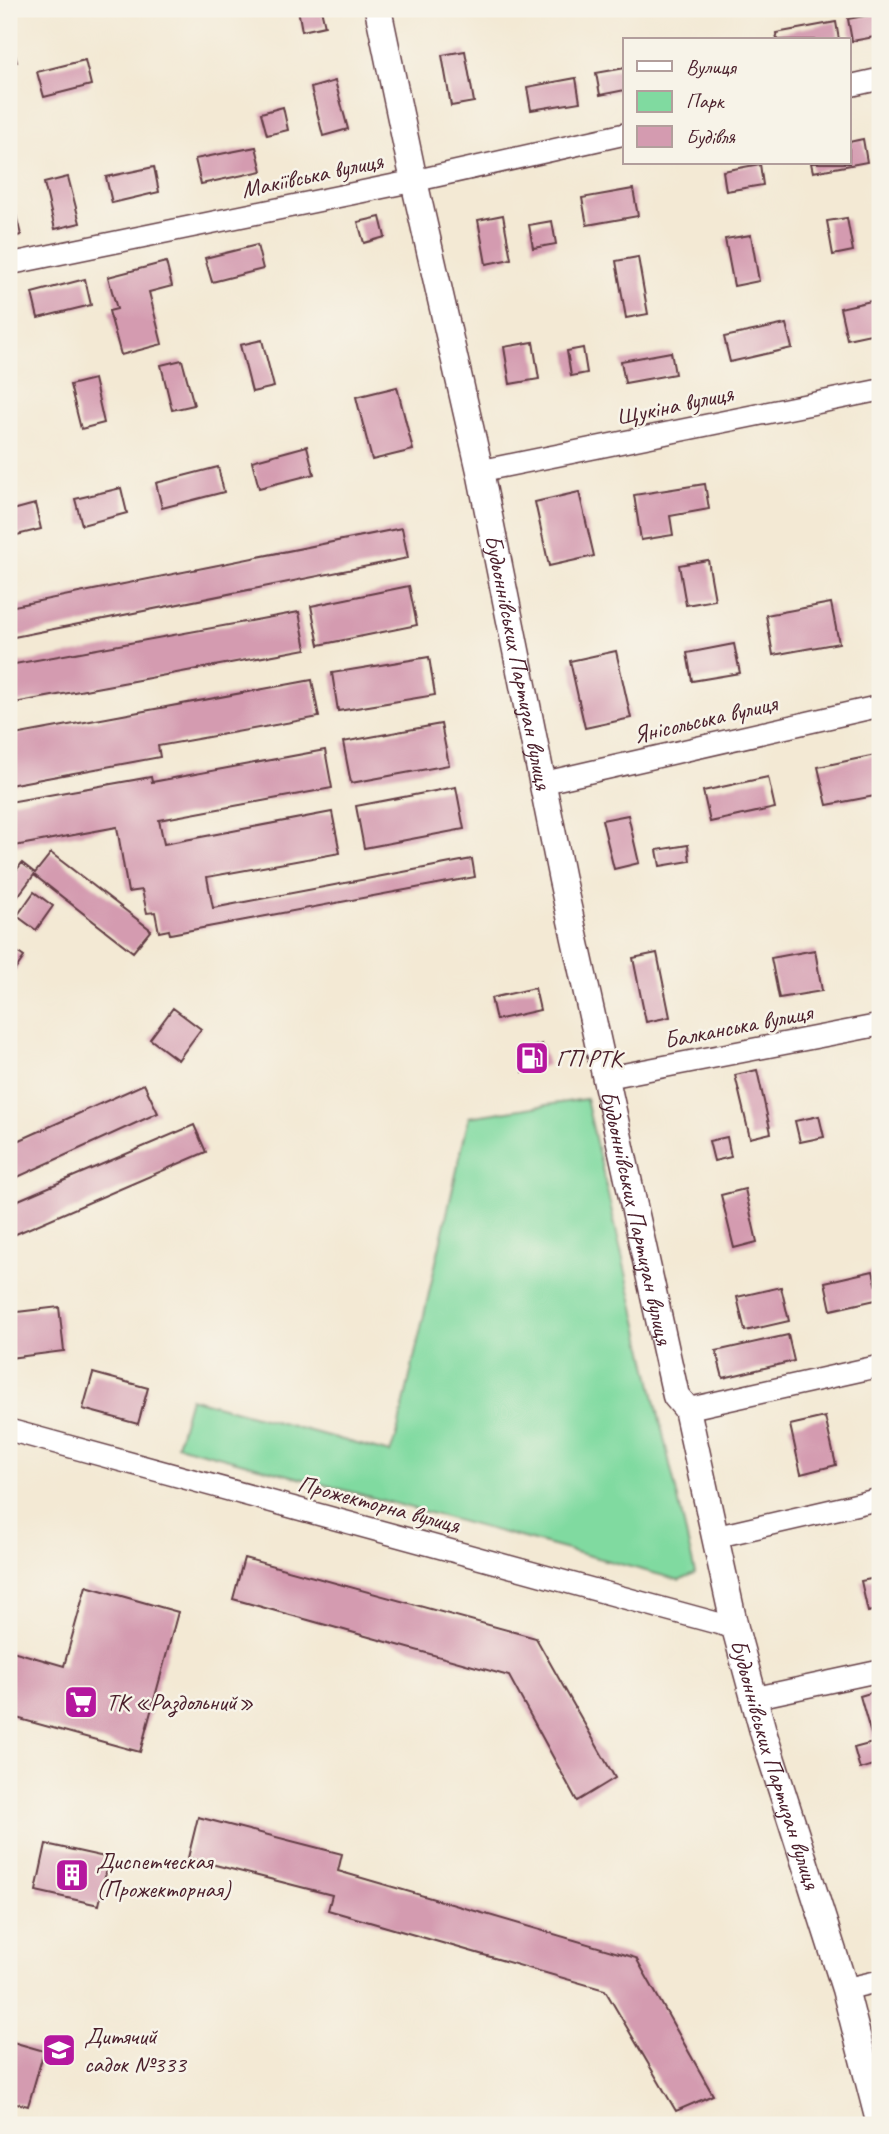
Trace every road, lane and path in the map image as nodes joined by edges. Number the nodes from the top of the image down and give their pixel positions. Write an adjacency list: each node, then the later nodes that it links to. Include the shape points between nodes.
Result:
1 (378, 9): 5 (main road, Будьоннівських Партизан вулиця)
2 (880, 79): 3 (street)
3 (850, 86)
4 (623, 134): 5 (street, Макіївська вулиця)
5 (414, 181): 6 (street, Макіївська вулиця); 8 (main road, Будьоннівських Партизан вулиця)
6 (9, 264)
7 (880, 390): 8 (street, Щукіна вулиця)
8 (480, 471): 10 (main road, Будьоннівських Партизан вулиця)
9 (880, 705): 10 (street, Янісольська вулиця)
10 (542, 783): 12 (main road, Будьоннівських Партизан вулиця)
11 (880, 1025): 12 (street, Балканська вулиця)
12 (605, 1078): 14 (main road, Будьоннівських Партизан вулиця, via 676,1396)
13 (880, 1366): 14 (street)
14 (687, 1409): 17 (main road, Будьоннівських Партизан вулиця)
15 (9, 1430): 18 (street, Прожекторна вулиця)
16 (880, 1499): 17 (street)
17 (715, 1537): 18 (main road, Будьоннівських Партизан вулиця)
18 (735, 1628): 20 (main road, Будьоннівських Партизан вулиця)
19 (880, 1671): 20 (street)
20 (754, 1698): 22 (main road, Будьоннівських Партизан вулиця)
21 (880, 1981): 22 (street)
22 (845, 1989): 23 (main road, Будьоннівських Партизан вулиця)
23 (880, 2125)

